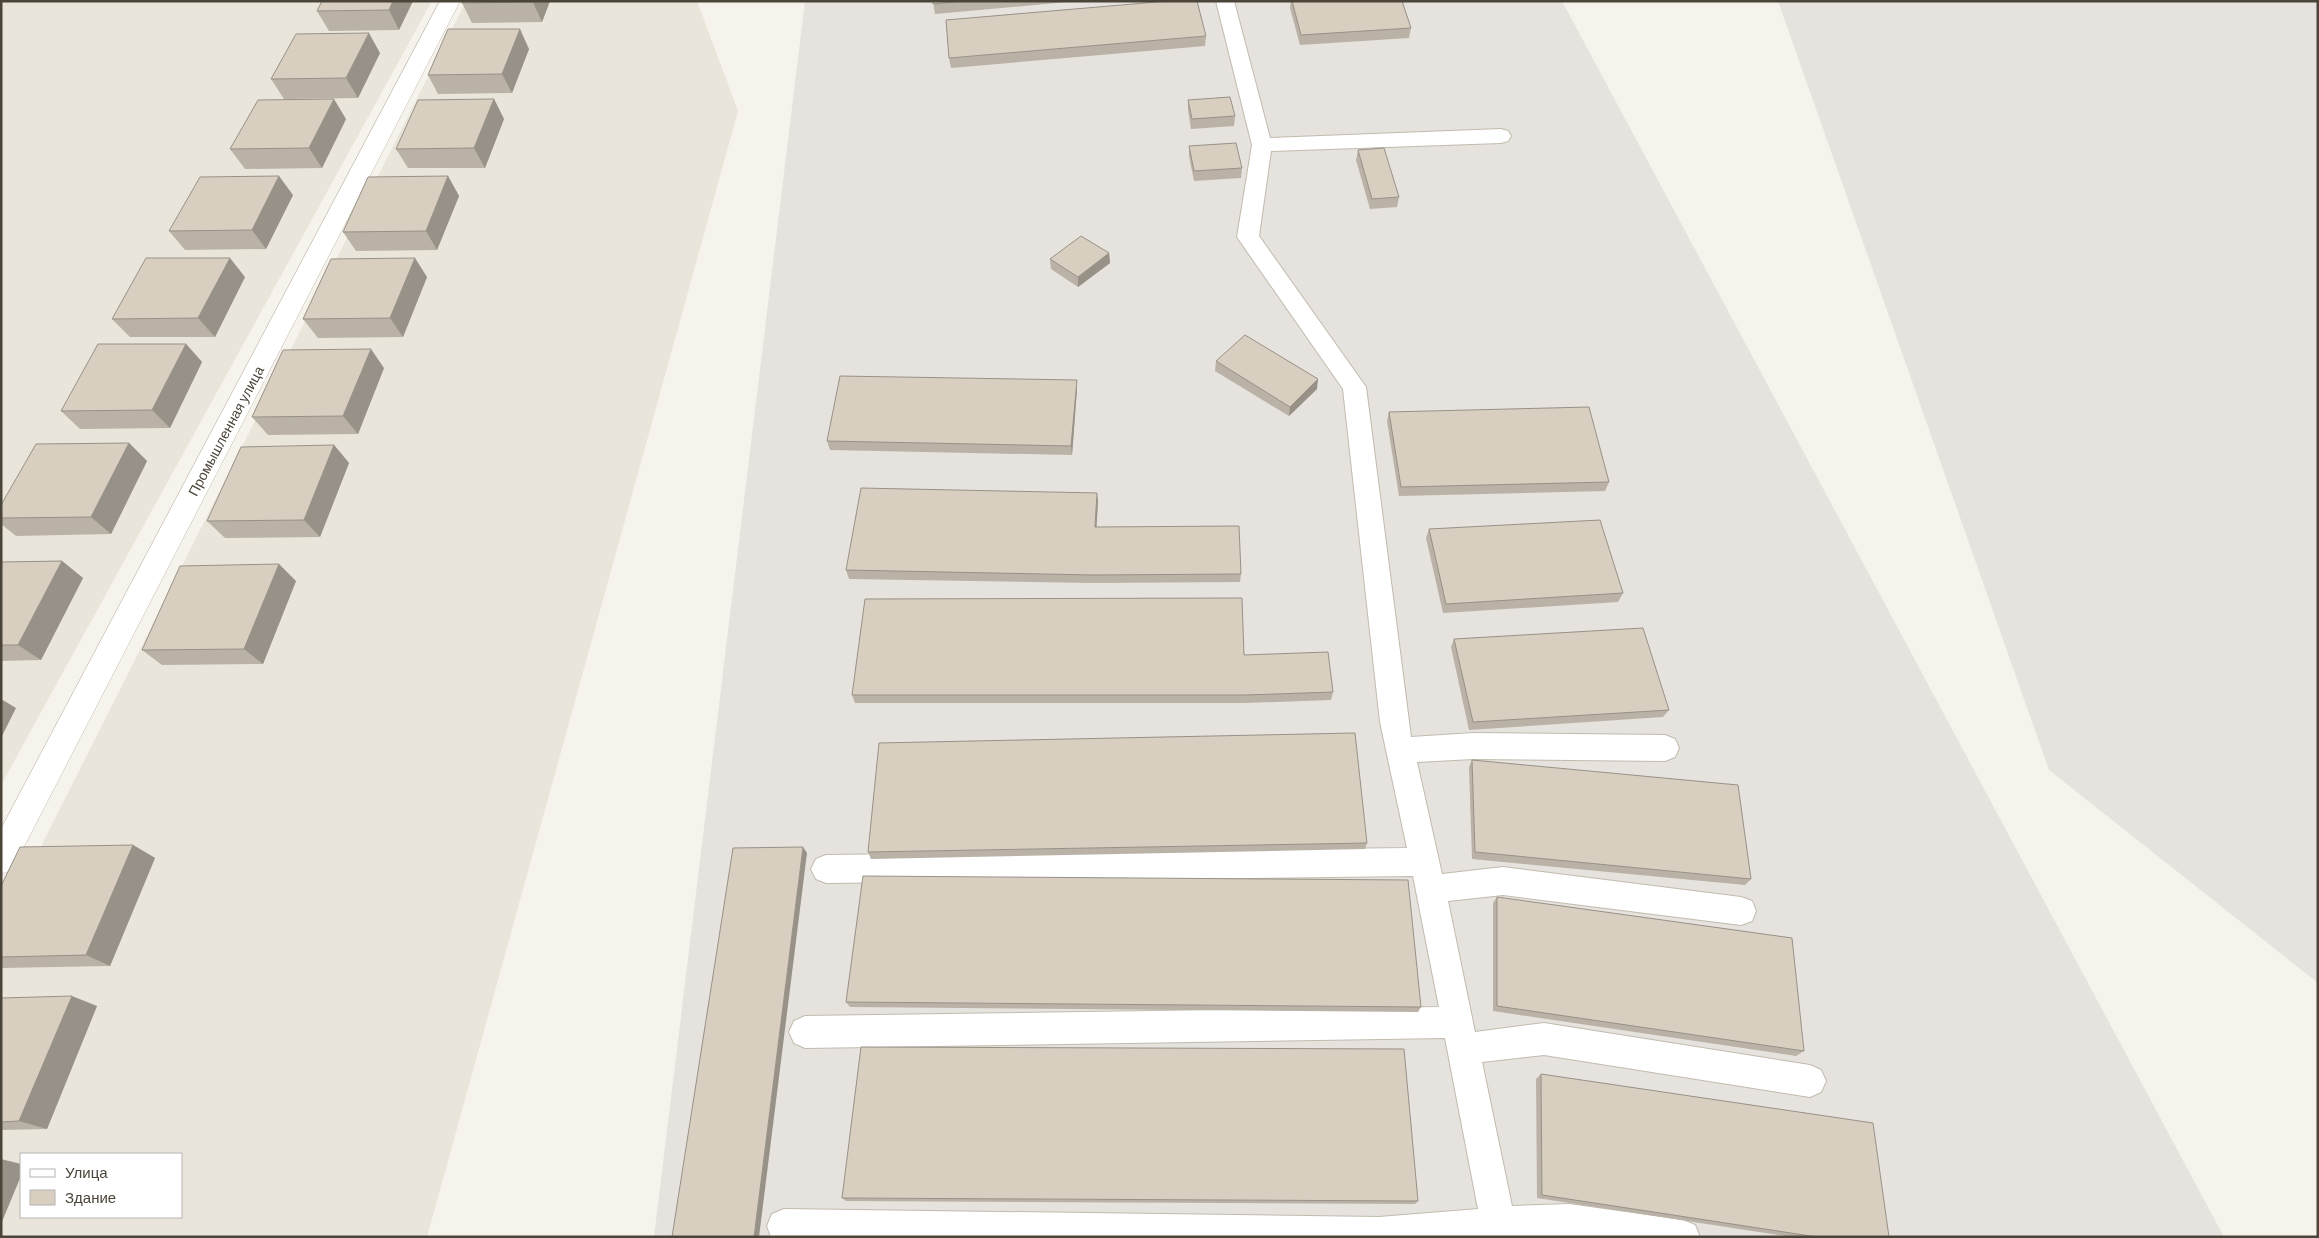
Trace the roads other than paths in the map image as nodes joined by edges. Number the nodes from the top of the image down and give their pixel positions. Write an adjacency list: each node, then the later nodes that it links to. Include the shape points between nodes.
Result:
1 (450, 1): 7 (street, Промышленная улица)
2 (1225, 1): 4 (lane)
3 (1501, 136): 4 (lane)
4 (1262, 145): 6 (lane, via 1248,237 1354,387)
5 (1665, 748): 6 (lane, via 1473,746)
6 (1400, 750): 9 (lane)
7 (1, 860)
8 (826, 869): 9 (lane)
9 (1427, 875): 10 (lane, via 1503,880); 12 (lane)
10 (1741, 911)
11 (805, 1032): 12 (lane)
12 (1459, 1036): 13 (lane, via 1544,1039); 15 (lane)
13 (1810, 1081)
14 (784, 1226): 16 (lane)
15 (1500, 1230): 16 (lane); 17 (lane, via 1569,1221)
16 (1379, 1236)
17 (1683, 1237)

